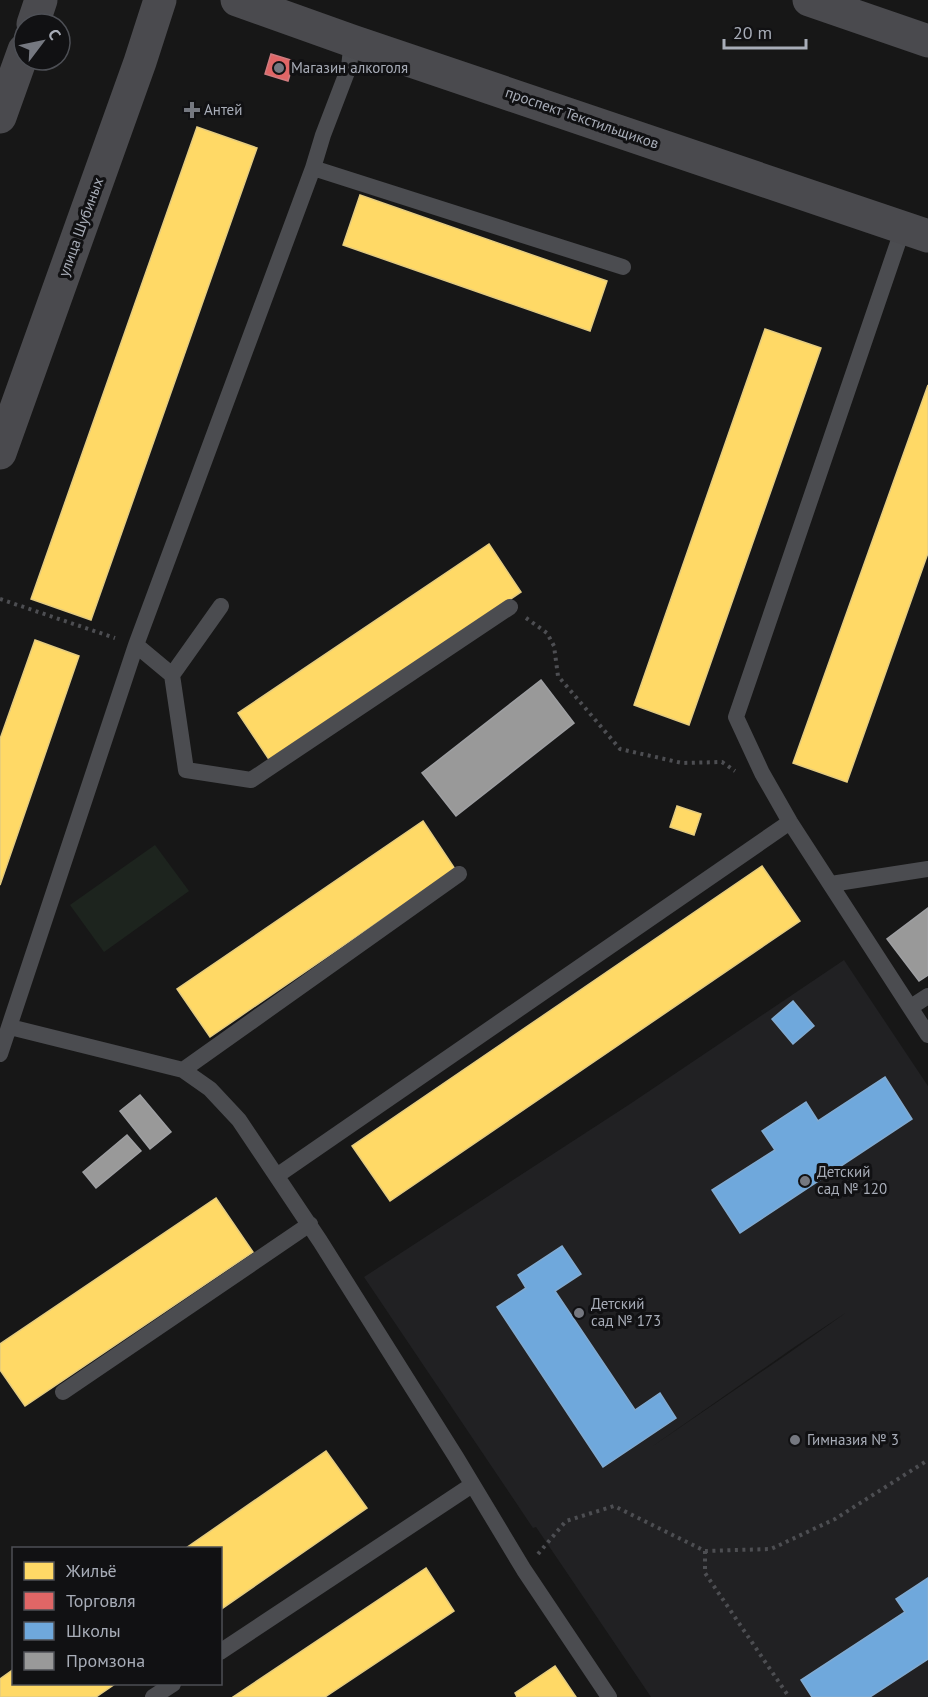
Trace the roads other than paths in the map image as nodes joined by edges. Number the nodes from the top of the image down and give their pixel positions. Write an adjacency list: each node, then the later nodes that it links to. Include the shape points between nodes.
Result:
1 (160, 0): 11 (main road, улица Шубиных)
2 (237, 0): 4 (main road, проспект Текстильщиков)
3 (809, 0): 5 (main road)
4 (352, 41): 8 (lane, via 349,68); 9 (main road, проспект Текстильщиков)
5 (928, 41)
6 (16, 72): 7 (main road)
7 (0, 117)
8 (313, 168): 10 (lane); 14 (lane)
9 (916, 232): 16 (lane, via 736,717)
10 (623, 267)
11 (0, 453)
12 (221, 606): 15 (lane)
13 (510, 608): 15 (lane, via 250,780 186,770)
14 (136, 645): 15 (lane); 22 (lane)
15 (172, 675)
16 (790, 822): 19 (lane); 26 (lane)
17 (928, 869): 19 (lane)
18 (459, 874): 25 (lane)
19 (831, 884): 21 (lane)
20 (928, 996): 21 (lane)
21 (911, 1007): 23 (lane)
22 (10, 1027): 24 (lane); 25 (lane)
23 (928, 1035)
24 (0, 1054)
25 (183, 1070): 26 (lane, via 210,1089 240,1120)
26 (278, 1175): 27 (lane)
27 (310, 1224): 28 (lane); 29 (lane)
28 (63, 1392)
29 (472, 1485): 30 (lane); 33 (lane)
30 (222, 1651)
31 (170, 1685): 32 (lane)
32 (153, 1697)
33 (609, 1697)

